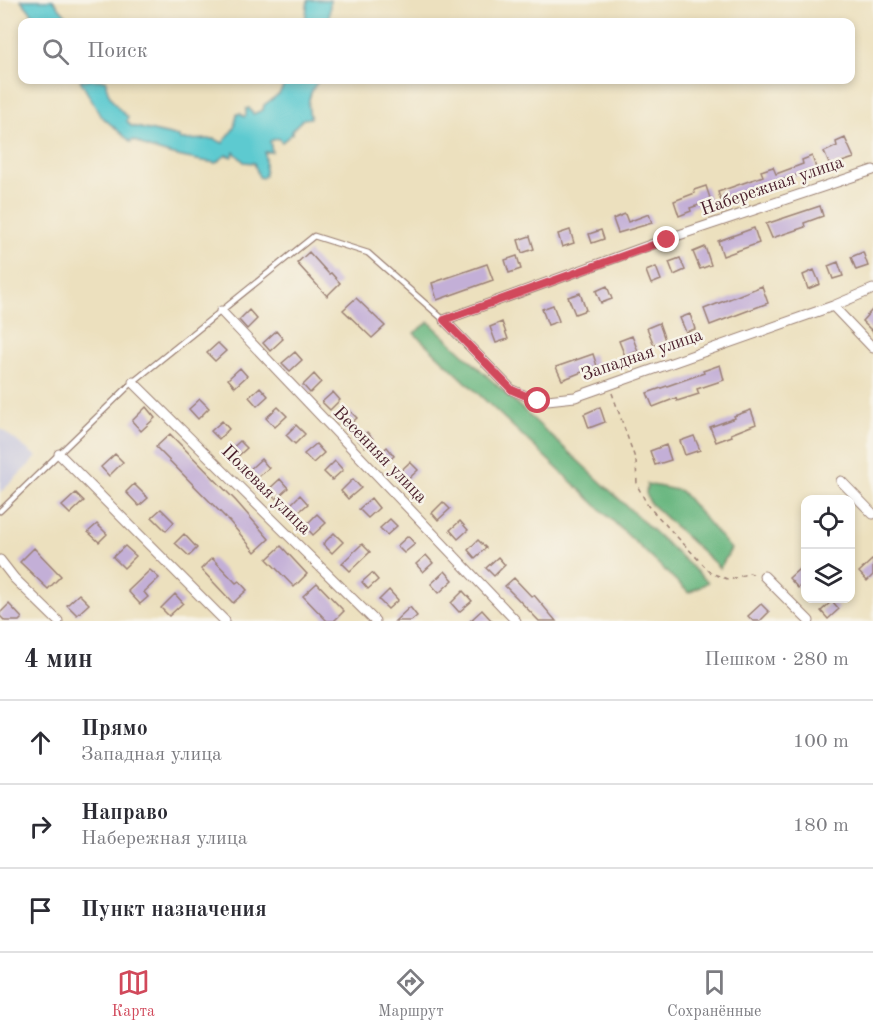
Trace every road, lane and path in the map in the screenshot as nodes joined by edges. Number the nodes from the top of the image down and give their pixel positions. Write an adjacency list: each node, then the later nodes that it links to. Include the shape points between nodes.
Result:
1 (873, 170): 5 (street, Набережная улица)
2 (873, 289): 3 (street, Западная улица)
3 (833, 306): 6 (street); 8 (street, Западная улица)
4 (221, 311): 5 (lane, via 314,236 368,253); 7 (lane); 18 (street, Весенняя улица)
5 (444, 320): 8 (street, Западная улица, via 512,390 538,401 575,397)
6 (873, 348)
7 (134, 382): 9 (lane); 17 (street, Полевая улица)
8 (609, 384): 14 (path, via 636,460 637,485 648,506 711,573 730,580 749,573)
9 (59, 454): 11 (lane); 16 (street)
10 (841, 482): 12 (street)
11 (0, 511)
12 (873, 514)
13 (0, 560): 15 (street)
14 (764, 576): 19 (street)
15 (58, 621)
16 (225, 621)
17 (375, 621)
18 (516, 621)
19 (809, 621)

